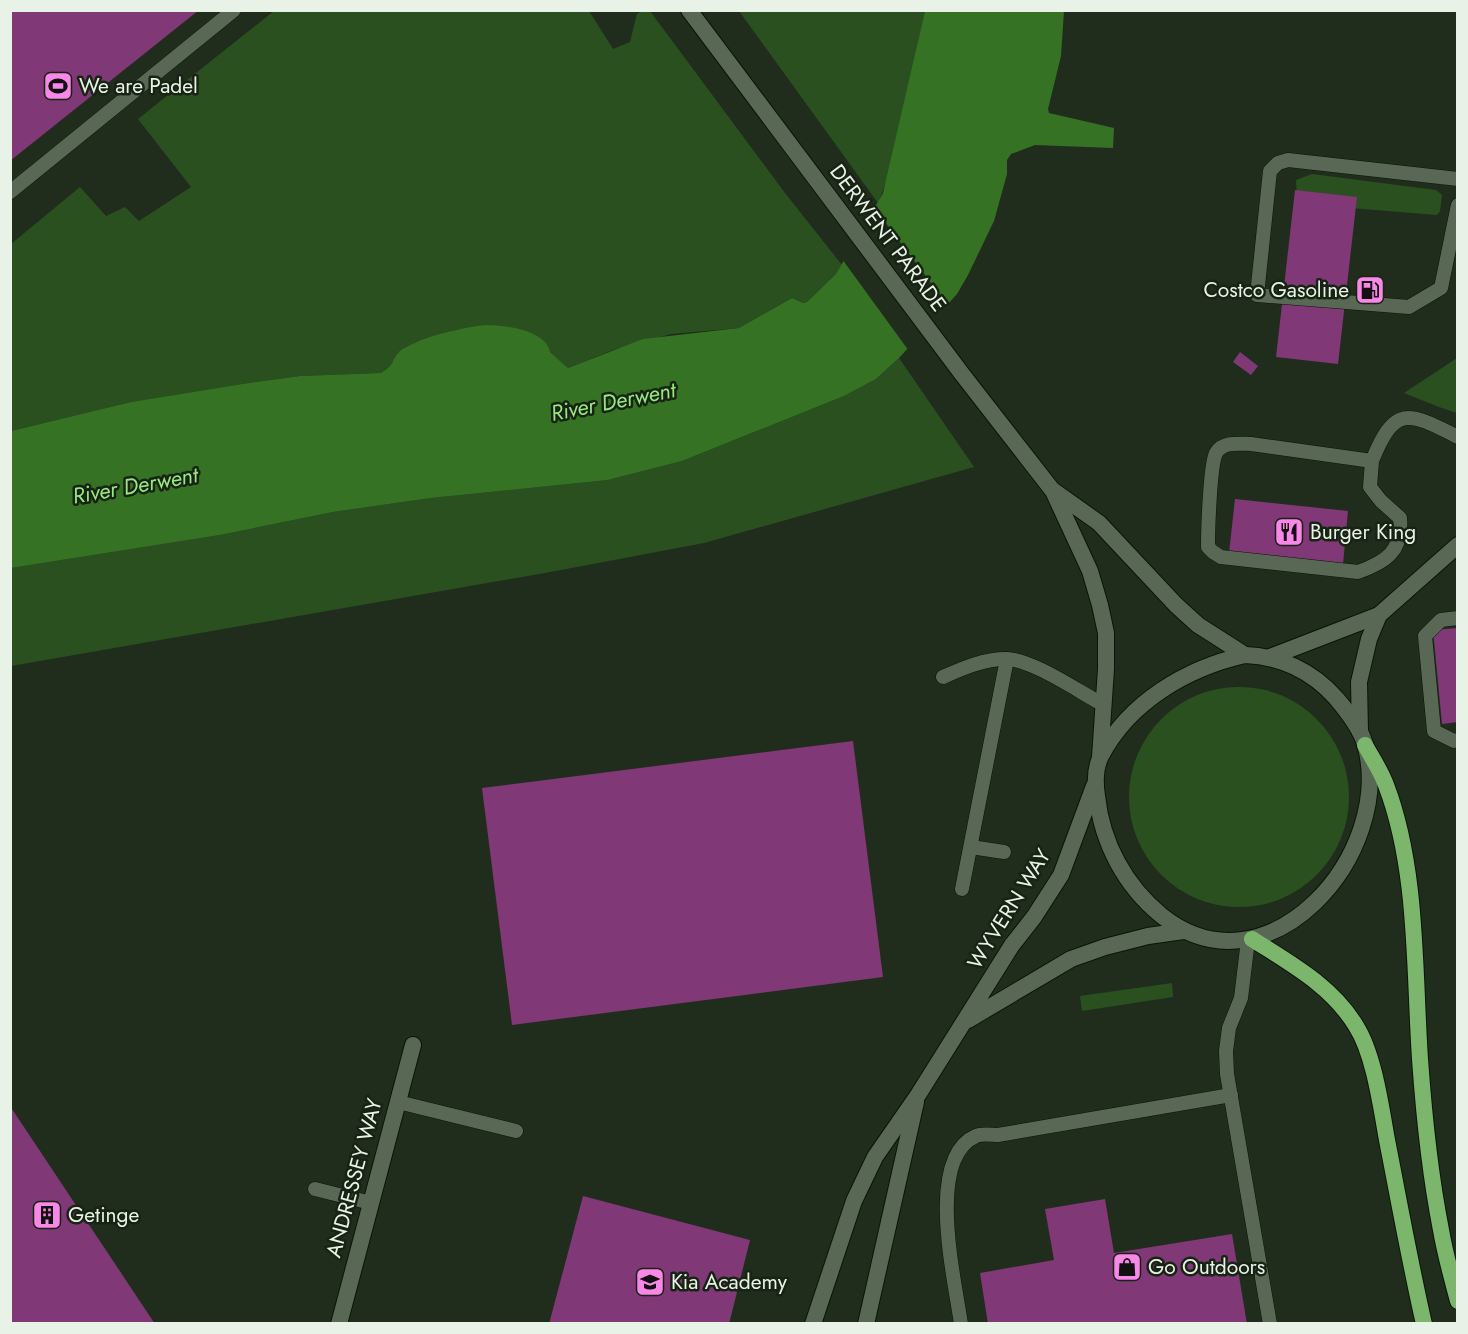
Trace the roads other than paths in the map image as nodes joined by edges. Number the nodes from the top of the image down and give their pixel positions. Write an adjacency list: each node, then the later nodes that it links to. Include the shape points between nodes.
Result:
1 (234, 10): 4 (lane)
2 (689, 10): 8 (street, DERWENT PARADE)
3 (1458, 179): 5 (lane, via 1288,160 1278,163 1270,171 1257,295 1409,307 1441,288)
4 (10, 192)
5 (1458, 205)
6 (1458, 437): 7 (lane, via 1416,418 1400,419 1388,428)
7 (1372, 461): 7 (lane, via 1370,487 1400,518 1401,533 1393,553 1370,567 1358,572 1221,556 1208,547 1213,470 1217,452 1230,444)
8 (1053, 491): 12 (street, DERWENT PARADE, via 1099,523 1198,625); 16 (street, DERWENT PARADE, via 1090,571 1100,605 1106,633)
9 (1458, 545): 10 (street)
10 (1379, 615): 13 (street); 17 (street, via 1359,682)
11 (1458, 618): 18 (lane, via 1441,620 1425,636 1434,731)
12 (1245, 655): 13 (street); 19 (street, via 1211,664 1164,688 1119,729)
13 (1270, 657): 17 (street, via 1306,673 1329,691 1347,711)
14 (1007, 659): 15 (lane, via 975,663); 16 (lane, via 1025,662); 21 (lane)
15 (943, 677)
16 (1104, 705): 19 (street, DERWENT PARADE)
17 (1362, 738): 25 (street, via 1370,785 1365,822 1345,866 1316,902 1273,931); 34 (highway, via 1386,783 1406,867 1427,1137 1441,1232)
18 (1458, 740)
19 (1100, 757): 20 (street, DERWENT PARADE)
20 (1095, 782): 24 (street, via 1100,820 1117,861 1150,906); 26 (street, WYVERN WAY, via 1061,875)
21 (971, 847): 22 (lane); 23 (lane)
22 (1004, 852)
23 (963, 889)
24 (1183, 931): 25 (street, via 1212,938); 26 (street, WYVERN WAY, via 1148,936 1071,959)
25 (1250, 940): 29 (lane, via 1241,998 1229,1028 1226,1052); 40 (highway, via 1324,987 1357,1027 1367,1049)
26 (964, 1022): 28 (street, WYVERN WAY)
27 (413, 1045): 30 (street, ANDRESSEY WAY)
28 (918, 1095): 36 (street, WYVERN WAY, via 875,1157 854,1201); 37 (street, WYVERN WAY)
29 (1231, 1095): 38 (lane, via 998,1135 977,1135 965,1143 957,1152 949,1175 946,1211); 39 (lane)
30 (398, 1102): 31 (lane); 33 (street, ANDRESSEY WAY)
31 (516, 1131)
32 (315, 1189): 33 (lane)
33 (371, 1203): 35 (street, ANDRESSEY WAY)
34 (1458, 1301)
35 (339, 1323)
36 (813, 1323)
37 (866, 1323)
38 (961, 1323)
39 (1270, 1323)
40 (1424, 1323)

